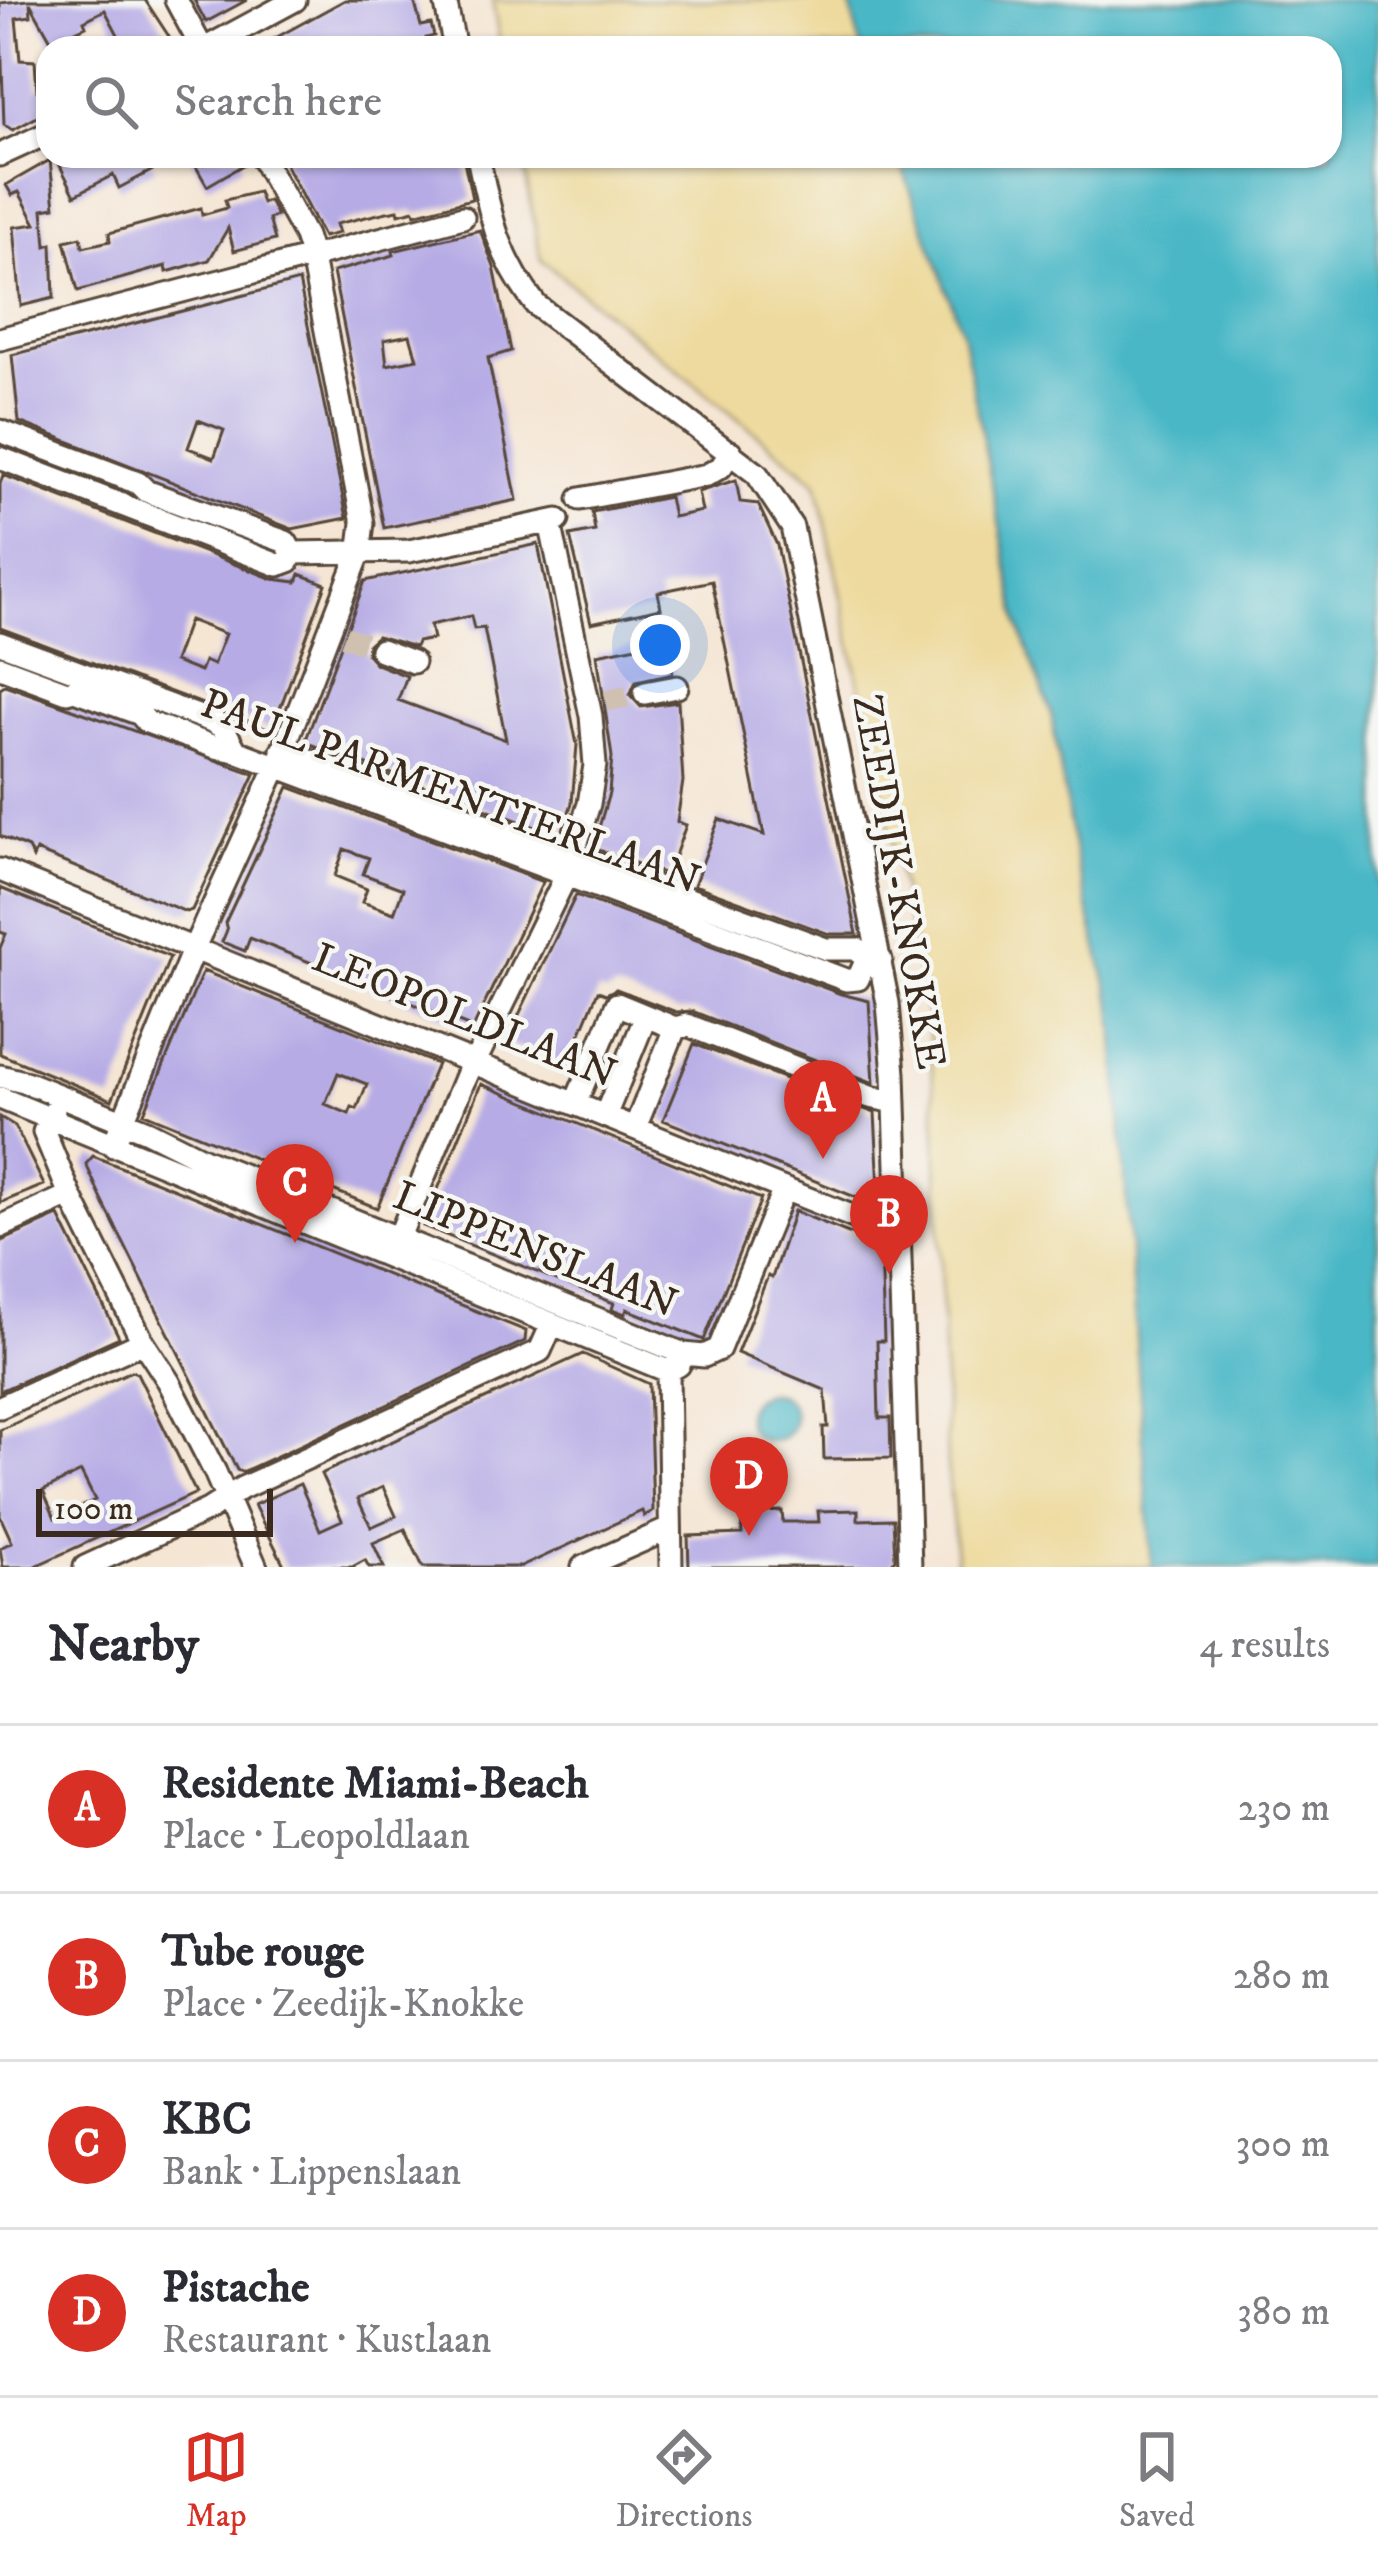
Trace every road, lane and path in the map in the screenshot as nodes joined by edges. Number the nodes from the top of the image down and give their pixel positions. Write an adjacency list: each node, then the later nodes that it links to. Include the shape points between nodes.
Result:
1 (176, 0): 4 (street)
2 (295, 0): 5 (street)
3 (445, 0): 6 (street)
4 (197, 36)
5 (227, 36)
6 (452, 36)
7 (36, 138): 8 (street)
8 (0, 155)
9 (270, 168): 12 (street)
10 (481, 168): 15 (street, ZEEDIJK-KNOKKE, via 497,243 536,305)
11 (463, 217): 12 (street)
12 (309, 247): 13 (street); 19 (street, via 363,523)
13 (0, 338)
14 (0, 431): 18 (street, via 286,542)
15 (731, 452): 17 (street, via 707,475); 31 (street, ZEEDIJK-KNOKKE, via 757,474 792,526)
16 (0, 458): 18 (street, via 278,565)
17 (580, 499)
18 (292, 553): 19 (street)
19 (358, 554): 27 (street, via 336,633); 28 (street, via 554,521 597,702 589,804)
20 (0, 643): 26 (street, via 214,722)
21 (381, 650): 22 (street)
22 (413, 662)
23 (0, 667): 26 (street, PAUL PARMENTIERLAAN)
24 (677, 687): 25 (street)
25 (646, 693)
26 (236, 751): 27 (street, PAUL PARMENTIERLAAN)
27 (279, 758): 28 (street, PAUL PARMENTIERLAAN); 30 (street)
28 (570, 865): 31 (street, PAUL PARMENTIERLAAN, via 846,980 858,980); 34 (street)
29 (0, 870): 30 (street, LEOPOLDLAAN)
30 (193, 950): 34 (street, LEOPOLDLAAN); 43 (street)
31 (873, 960): 38 (street, ZEEDIJK-KNOKKE, via 888,1003)
32 (646, 1016): 33 (street); 39 (street, via 617,1004); 41 (street)
33 (675, 1028): 38 (street, via 687,1025); 44 (street)
34 (473, 1062): 39 (street, LEOPOLDLAAN); 52 (street)
35 (0, 1076): 37 (street, LIPPENSLAAN)
36 (0, 1098): 42 (street, LIPPENSLAAN)
37 (63, 1098): 40 (street, LIPPENSLAAN); 42 (street)
38 (895, 1102): 51 (street, ZEEDIJK-KNOKKE)
39 (575, 1104): 41 (street, LEOPOLDLAAN)
40 (86, 1107): 43 (street, LIPPENSLAAN); 45 (street)
41 (605, 1116): 44 (street, LEOPOLDLAAN)
42 (48, 1119): 45 (street, LIPPENSLAAN); 47 (street, via 44,1132)
43 (124, 1121): 46 (street); 52 (street, LIPPENSLAAN)
44 (634, 1128): 48 (street, LEOPOLDLAAN)
45 (81, 1133): 46 (street, LIPPENSLAAN); 47 (street)
46 (113, 1146): 52 (street, LIPPENSLAAN)
47 (62, 1173): 49 (street)
48 (784, 1189): 51 (street, LEOPOLDLAAN); 55 (street, via 718,1349)
49 (70, 1195): 50 (street); 54 (street)
50 (0, 1227)
51 (900, 1230): 63 (street, ZEEDIJK-KNOKKE)
52 (394, 1247): 53 (street, LIPPENSLAAN); 55 (street, LIPPENSLAAN)
53 (552, 1324): 55 (street, LIPPENSLAAN); 57 (street, via 539,1351)
54 (143, 1342): 56 (street); 57 (street)
55 (676, 1362): 58 (street)
56 (0, 1407)
57 (226, 1500): 59 (street); 60 (street)
58 (669, 1529): 61 (street); 62 (street)
59 (85, 1567)
60 (256, 1567)
61 (584, 1567)
62 (671, 1567)
63 (910, 1567)

